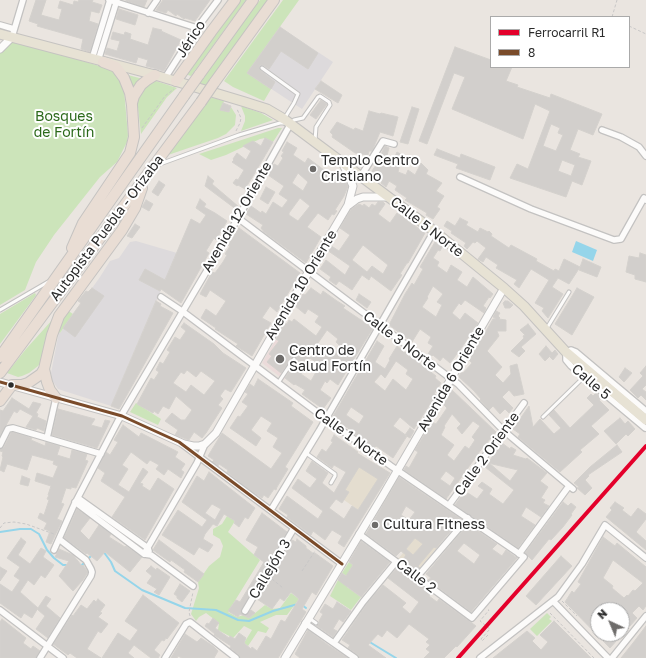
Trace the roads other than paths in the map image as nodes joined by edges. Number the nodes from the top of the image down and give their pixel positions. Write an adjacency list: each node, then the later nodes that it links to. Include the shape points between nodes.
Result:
1 (23, 0): 12 (street)
2 (110, 0): 8 (street); 15 (street)
3 (156, 0): 9 (street)
4 (218, 0): 11 (street, Jérico)
5 (235, 0): 18 (highway, via 211,32)
6 (253, 0): 35 (highway, Autopista Puebla - Orizaba, bridge)
7 (274, 0): 26 (highway, Autopista Puebla - Orizaba, bridge)
8 (116, 1): 9 (street); 15 (street)
9 (148, 13): 11 (street)
10 (0, 25): 12 (street)
11 (197, 28): 17 (street, Jérico)
12 (13, 33): 13 (main road, Calle 5 Norte); 14 (street); 15 (main road, Calle 5 Norte)
13 (0, 34)
14 (0, 49)
15 (98, 61): 17 (main road, Calle 5 Norte); 19 (highway, via 116,67 124,78)
16 (262, 68): 20 (lane, via 298,94)
17 (160, 77): 18 (main road, Calle 5 Norte); 19 (highway, via 146,80 134,96)
18 (180, 83): 20 (main road, Calle 5 Norte, via 256,105)
19 (132, 105): 35 (highway, via 135,131 130,153 83,223)
20 (288, 121): 22 (main road, Calle 5 Norte); 22 (lane, via 303,118 320,96 329,102 330,105 316,127); 26 (lane, via 228,139); 33 (street, Avenida 12 Oriente)
21 (602, 130): 24 (street, via 639,147)
22 (315, 141): 25 (main road, Calle 5 Norte)
23 (394, 144): 27 (street, via 383,141)
24 (646, 156)
25 (342, 162): 27 (main road, Calle 5 Norte); 32 (street, via 352,186)
26 (152, 167): 28 (highway, Autopista Puebla - Orizaba)
27 (361, 176): 30 (main road, Calle 5 Norte)
28 (145, 177): 49 (highway, via 134,208 122,230 60,316 52,335); 50 (highway, Autopista Puebla - Orizaba)
29 (460, 177): 31 (street, via 531,209 614,240 621,239)
30 (388, 197): 32 (street, via 357,198); 34 (main road, Calle 5 Norte)
31 (645, 199)
32 (348, 205): 36 (street, Avenida 10 Oriente)
33 (238, 218): 36 (street, Calle 3 Norte); 42 (street, Avenida 12 Oriente)
34 (434, 231): 38 (main road, Calle 5 Norte); 43 (street)
35 (67, 263): 37 (highway, Autopista Puebla - Orizaba)
36 (308, 271): 43 (street, Calle 3 Norte); 48 (street, Avenida 10 Oriente)
37 (55, 279): 41 (lane); 46 (highway, Autopista Puebla - Orizaba)
38 (504, 288): 44 (main road, Calle 5 Norte); 52 (street, Avenida 6 Oriente)
39 (569, 292): 44 (lane)
40 (161, 297): 42 (street, Calle 1 Norte)
41 (0, 310)
42 (182, 311): 48 (street, Calle 1 Norte); 60 (street, Avenida 12 Oriente)
43 (380, 326): 52 (street, Calle 3 Norte); 62 (street)
44 (546, 330): 45 (main road, Calle 5 Norte)
45 (566, 352): 51 (street, Calle 5, via 566,360); 59 (street, Calle 5, via 576,352); 63 (main road, Calle 5 Norte)
46 (0, 357)
47 (294, 359): 54 (lane)
48 (254, 365): 54 (street, Calle 1 Norte); 67 (street, Avenida 10 Oriente, via 216,432)
49 (44, 369): 55 (highway, via 28,382); 56 (highway, via 47,382)
50 (1, 371)
51 (584, 377): 61 (lane); 63 (street, Calle 5)
52 (451, 379): 64 (street, Calle 3 Norte); 72 (street, Avenida 6 Oriente)
53 (0, 382): 55 (street)
54 (278, 383): 62 (street, Calle 1 Norte)
55 (12, 385): 56 (street); 57 (highway)
56 (56, 398): 60 (street); 65 (street)
57 (0, 401)
58 (524, 403): 64 (street, Calle 2 Oriente)
59 (646, 411)
60 (122, 416): 66 (street); 70 (street, Avenida 12 Oriente)
61 (544, 417)
62 (326, 419): 69 (street); 72 (street, Calle 1 Norte)
63 (646, 424)
64 (504, 430): 75 (street, Calle 2 Oriente); 83 (street, Calle 3 Norte, via 571,487)
65 (47, 438): 68 (street, via 11,428); 70 (street)
66 (178, 442): 67 (street, via 193,446); 71 (street)
67 (205, 444): 71 (street)
68 (0, 445)
69 (306, 453): 73 (lane, via 335,474); 76 (street)
70 (100, 454): 74 (street, Avenida 12 Oriente)
71 (200, 458): 76 (street); 82 (street)
72 (398, 470): 75 (street, Calle 1 Norte); 79 (street, Avenida 6 Oriente)
73 (331, 483)
74 (76, 500): 80 (street, Avenida 12 Oriente); 82 (street)
75 (449, 505): 77 (street, Calle 1 Norte)
76 (271, 510): 78 (street)
77 (468, 518): 83 (street, Calle 1 Norte); 87 (street)
78 (294, 528): 86 (street); 91 (street, Callejón 3)
79 (359, 534): 85 (street, Calle 2); 86 (street, Avenida 6 Oriente)
80 (59, 538): 81 (street, Avenida 12 Oriente); 96 (street, via 86,560 91,569 91,576)
81 (54, 550)
82 (146, 551): 88 (street)
83 (522, 555): 87 (street, Calle 2, via 472,618)
84 (646, 558): 89 (street, via 605,525 582,564)
85 (396, 562): 87 (street, Calle 2); 95 (street)
86 (342, 564): 93 (street, Avenida 6 Oriente)
87 (417, 577)
88 (193, 587)
89 (553, 601): 103 (street); 104 (street)
90 (0, 610): 96 (street)
91 (245, 611)
92 (646, 616): 105 (street)
93 (307, 621): 94 (lane); 95 (street); 101 (street, Avenida 6 Oriente)
94 (316, 623)
95 (334, 643): 102 (street)
96 (47, 646): 97 (street); 98 (street)
97 (40, 658)
98 (63, 658)
99 (165, 658): 100 (street, via 186,624 190,622)
100 (236, 658)
101 (285, 658)
102 (354, 658)
103 (480, 658)
104 (608, 658)
105 (612, 658)

